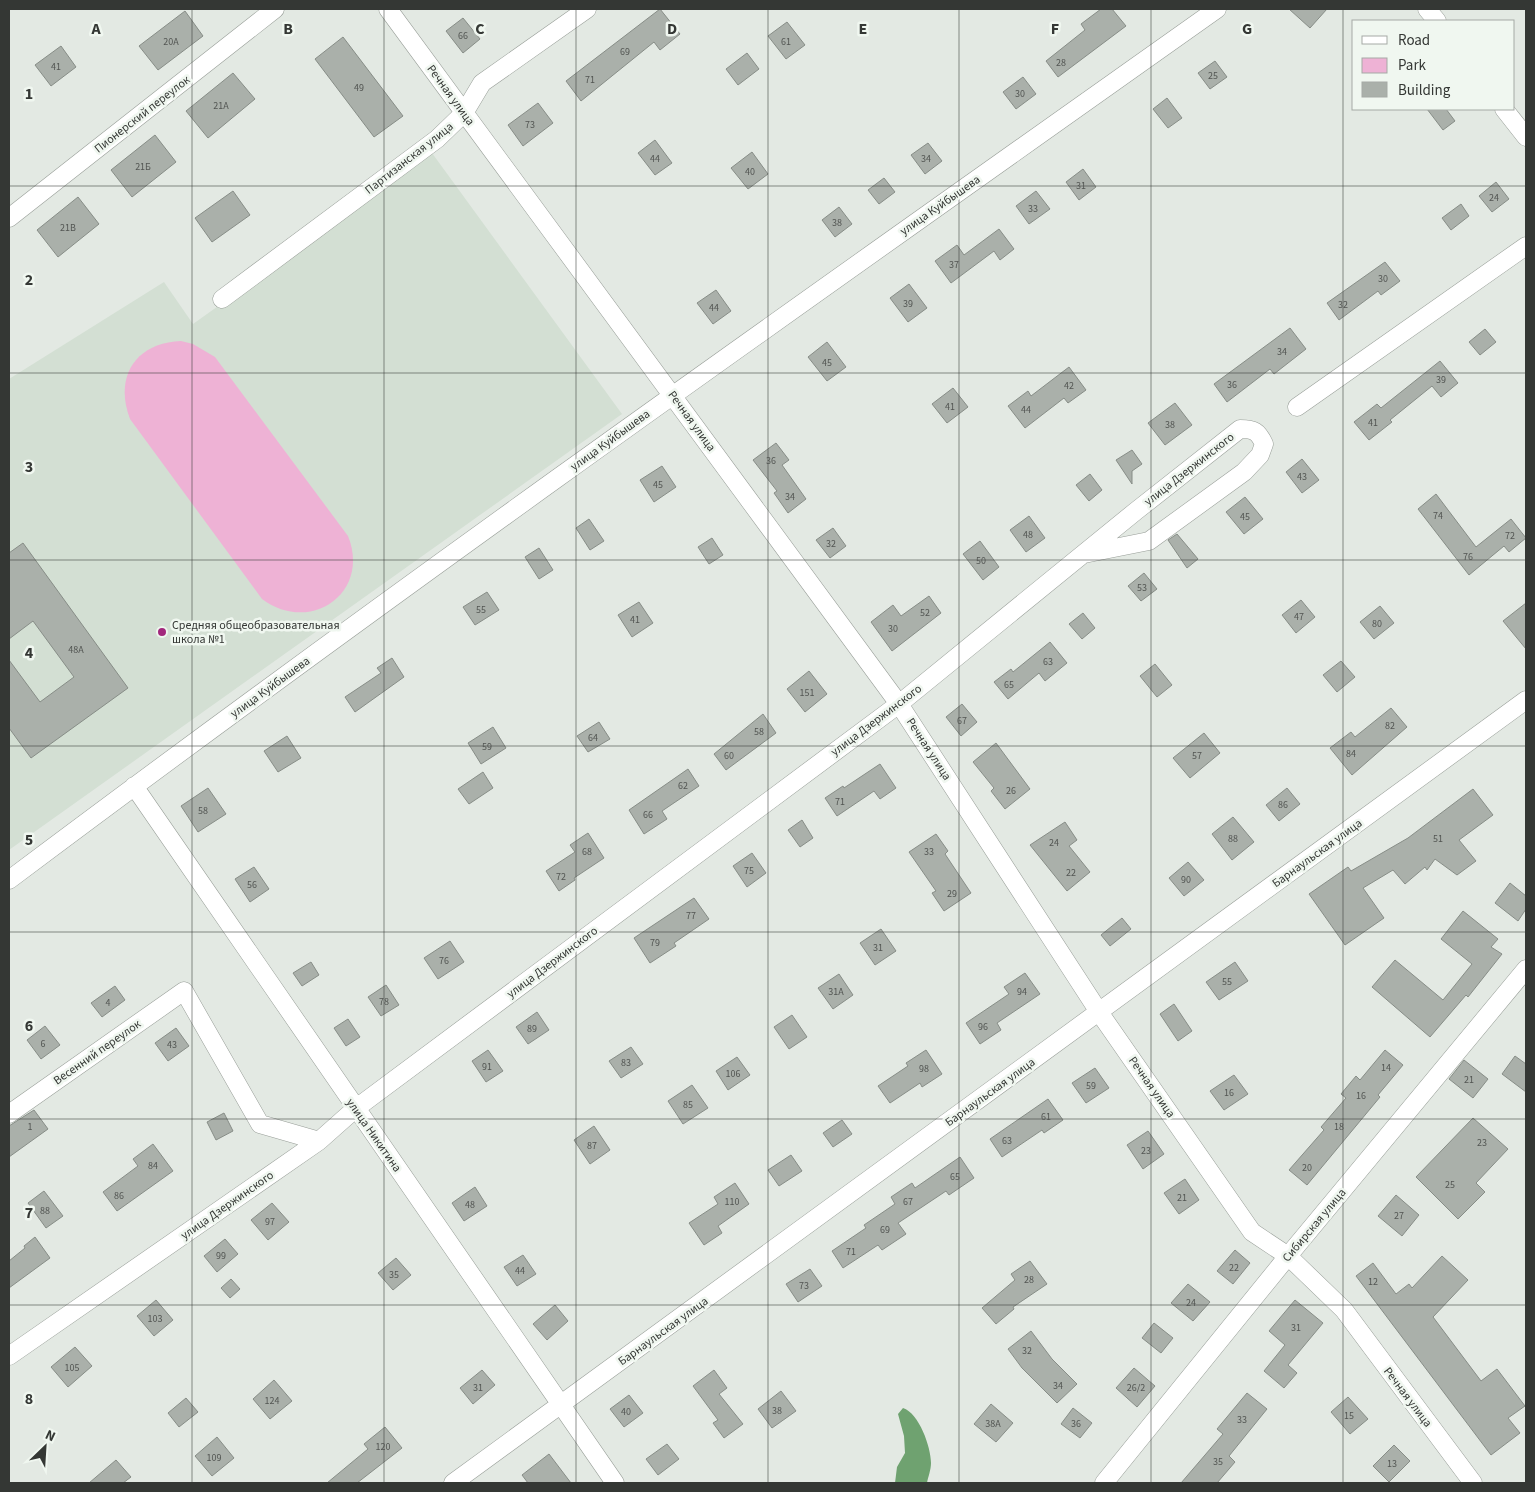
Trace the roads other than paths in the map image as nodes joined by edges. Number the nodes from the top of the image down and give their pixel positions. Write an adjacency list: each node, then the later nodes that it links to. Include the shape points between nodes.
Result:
1 (275, 9): 10 (street, Пионерский переулок)
2 (388, 9): 8 (street, Речная улица)
3 (587, 9): 8 (street, Партизанская улица, via 482,83)
4 (1217, 9): 13 (street, улица Куйбышева)
5 (1427, 9): 6 (street)
6 (1435, 20)
7 (1505, 110): 9 (street)
8 (464, 113): 12 (street, Партизанская улица, via 437,138); 13 (street, Речная улица)
9 (1526, 137)
10 (9, 218)
11 (1526, 246): 14 (street)
12 (222, 299)
13 (672, 395): 17 (street, Речная улица); 18 (street, улица Куйбышева)
14 (1297, 407)
15 (1084, 554): 15 (street, улица Дзержинского, via 1240,429 1254,429 1259,434 1264,444 1260,455 1244,472 1149,541); 17 (street, улица Дзержинского)
16 (1526, 700): 21 (street, Барнаульская улица)
17 (899, 704): 21 (street, Речная улица); 22 (street, улица Дзержинского)
18 (134, 786): 19 (street, улица Куйбышева); 22 (street, улица Никитина)
19 (9, 880)
20 (1526, 969): 25 (street, Сибирская улица)
21 (1099, 1012): 25 (street, Речная улица, via 1252,1232); 27 (street, Барнаульская улица)
22 (355, 1108): 24 (street, улица Дзержинского); 27 (street, улица Никитина)
23 (9, 1114): 24 (street, Весенний переулок, via 184,991 260,1124)
24 (319, 1142): 26 (street, улица Дзержинского)
25 (1288, 1256): 30 (street, Сибирская улица); 31 (street, Речная улица, via 1344,1310)
26 (9, 1356)
27 (561, 1405): 28 (street, Барнаульская улица); 29 (street, улица Никитина)
28 (453, 1483)
29 (615, 1483)
30 (1104, 1483)
31 (1473, 1483)

